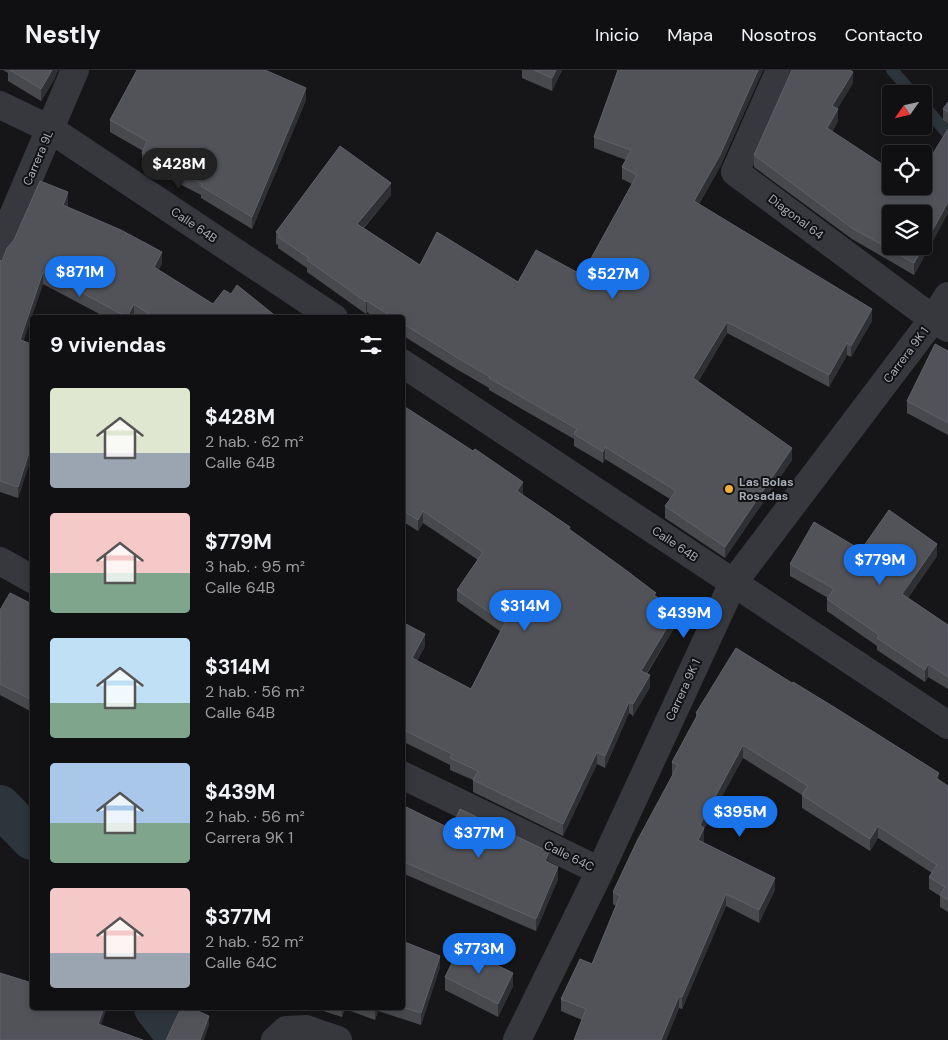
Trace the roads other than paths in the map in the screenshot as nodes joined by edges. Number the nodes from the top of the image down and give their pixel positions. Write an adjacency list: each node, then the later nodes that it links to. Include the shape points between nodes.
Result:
1 (76, 70): 4 (street, Carrera 9L)
2 (780, 70): 8 (street, Diagonal 64, via 735,172)
3 (0, 105): 4 (street, Calle 64B)
4 (50, 129): 5 (street, Carrera 9L); 7 (street, Calle 64B)
5 (0, 246)
6 (948, 296): 8 (street, Carrera 9K 1)
7 (329, 315)
8 (940, 324): 12 (street, Carrera 9K 1)
9 (405, 365): 12 (street, Calle 64B)
10 (0, 561): 11 (street)
11 (30, 578)
12 (733, 583): 13 (street, Calle 64B); 15 (street, Carrera 9K 1)
13 (948, 725)
14 (405, 777): 15 (street, Calle 64C)
15 (600, 871): 18 (street, Carrera 9K 1)
16 (275, 1040): 17 (street, via 286,1030 306,1029)
17 (338, 1040)
18 (517, 1040)

